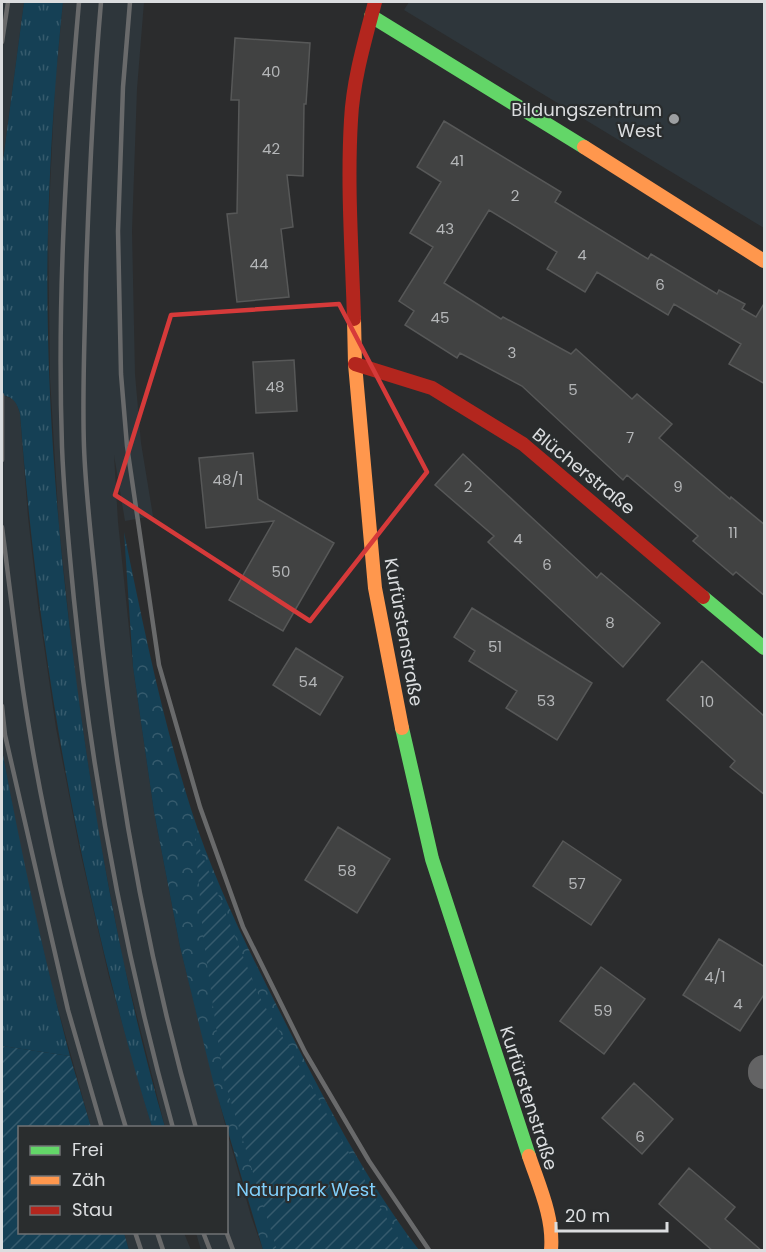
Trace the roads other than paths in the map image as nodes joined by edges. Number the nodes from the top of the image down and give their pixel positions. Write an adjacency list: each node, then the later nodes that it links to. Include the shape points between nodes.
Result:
1 (375, 2): 2 (street, Kurfürstenstraße)
2 (370, 16): 3 (street); 4 (street, Kurfürstenstraße, via 351,118)
3 (765, 261)
4 (355, 364): 5 (street, Blücherstraße, via 432,388 523,444); 6 (street, Kurfürstenstraße, via 375,588 409,764 432,859 548,1215)
5 (765, 648)
6 (550, 1251)

